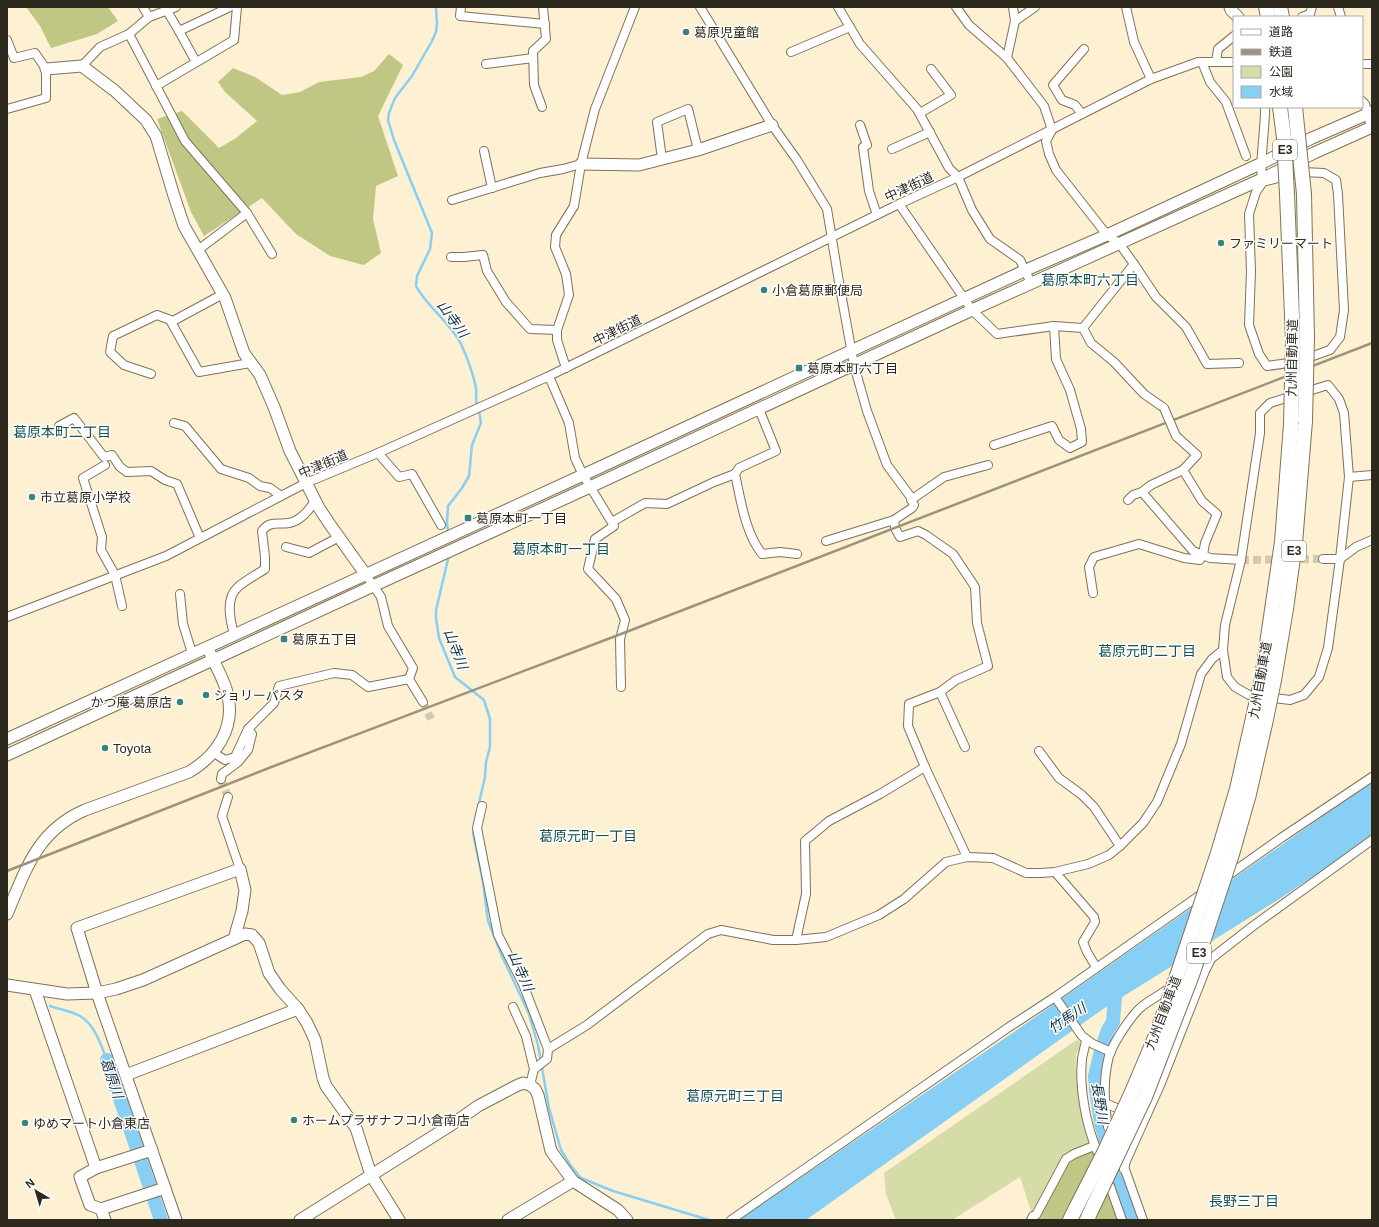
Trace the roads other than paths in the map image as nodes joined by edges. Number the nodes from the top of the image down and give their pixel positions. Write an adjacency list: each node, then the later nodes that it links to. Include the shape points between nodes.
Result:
1 (143, 7): 19 (street)
2 (176, 7): 16 (street)
3 (230, 7): 23 (street)
4 (237, 7): 32 (street, via 234,40)
5 (461, 7): 21 (street, via 460,16)
6 (543, 7): 21 (street)
7 (635, 7): 62 (street, via 595,109)
8 (700, 7): 51 (street)
9 (838, 7): 22 (street)
10 (956, 7): 30 (street, via 968,25)
11 (1013, 7): 20 (street)
12 (1035, 7): 20 (street)
13 (1126, 7): 40 (street, via 1134,42)
14 (1230, 7): 17 (street)
15 (1312, 7): 18 (street, via 1310,14)
16 (167, 11): 19 (street); 23 (street)
17 (1237, 16)
18 (1305, 16)
19 (149, 17): 24 (street)
20 (1015, 21): 30 (street)
21 (545, 24): 29 (street, via 546,39 533,52)
22 (850, 27): 28 (street); 49 (street, via 860,44)
23 (179, 31): 32 (street)
24 (129, 34): 37 (street, via 100,47); 41 (street)
25 (1233, 37): 34 (street, via 1218,49)
26 (7, 40): 31 (street)
27 (1084, 49): 50 (street, via 1053,85 1062,100 1075,105)
28 (791, 52)
29 (533, 58): 36 (street); 43 (street, via 534,85)
30 (1007, 58): 54 (street, via 1044,106)
31 (10, 60): 39 (street, via 36,53)
32 (196, 62): 41 (street)
33 (1202, 62): 34 (street, 中津街道); 40 (street, 中津街道); 59 (street, via 1210,82 1226,102)
34 (1216, 62): 35 (street, 中津街道)
35 (1233, 62)
36 (486, 64)
37 (82, 66): 39 (street); 73 (street, via 115,91 146,120 156,136 184,226)
38 (930, 69): 49 (street, via 951,95)
39 (46, 70): 47 (street, via 46,98)
40 (1151, 79): 50 (street, 中津街道)
41 (156, 86): 68 (street, via 185,141)
42 (1363, 102): 48 (street)
43 (542, 107)
44 (1265, 108): 61 (street)
45 (1280, 108): 86 (highway, 九州自動車道 / E3, bridge)
46 (1295, 108): 86 (highway, 九州自動車道 / E3, bridge, via 1304,194)
47 (7, 109)
48 (1370, 112): 53 (street); 61 (street)
49 (920, 113): 55 (street)
50 (1082, 114): 54 (street, 中津街道)
51 (772, 125): 57 (street); 71 (street, via 827,209)
52 (860, 125): 69 (street, via 867,145 863,147 869,191)
53 (1372, 127): 64 (street, via 1314,153)
54 (1052, 130): 63 (street, 中津街道); 70 (street, via 1046,142 1048,154 1056,170)
55 (930, 132): 56 (street); 63 (street, via 949,168)
56 (892, 149)
57 (698, 150): 60 (street); 60 (street, via 688,109 657,122)
58 (484, 152): 65 (street)
59 (1246, 156)
60 (662, 159): 62 (street, via 639,165)
61 (1262, 163): 64 (street); 70 (street)
62 (581, 164): 65 (street); 85 (street, via 574,206 556,235 555,247 566,274 569,295)
63 (958, 177): 67 (street, 中津街道); 77 (street, via 972,210 990,239 1020,260)
64 (1262, 181): 64 (street, via 1249,214 1249,325 1259,354 1267,366 1296,362 1330,350 1340,337 1344,310 1336,180 1324,173 1302,172); 72 (street)
65 (492, 188): 66 (street)
66 (452, 200)
67 (899, 204): 69 (street, 中津街道); 80 (street)
68 (247, 213): 73 (street); 74 (street)
69 (877, 215): 71 (street, 中津街道)
70 (1107, 235): 72 (street); 77 (street)
71 (832, 238): 87 (street); 91 (street, 中津街道)
72 (1119, 243): 76 (street); 78 (street)
73 (198, 250): 79 (street)
74 (272, 254)
75 (451, 257): 85 (street, via 483,255 487,271 506,302 530,329)
76 (1134, 264): 84 (street); 89 (street, via 1156,297 1186,327 1207,364)
77 (1026, 270): 78 (street); 80 (street)
78 (1031, 283): 81 (street)
79 (223, 294): 82 (street, via 173,321); 88 (street, via 244,354)
80 (964, 299): 81 (street); 87 (street)
81 (972, 310): 83 (street, via 997,334); 90 (street)
82 (170, 320): 88 (street, via 200,372); 92 (street, via 157,315 113,336 110,352 124,365)
83 (1054, 326): 84 (street); 97 (street, via 1056,359 1070,390 1082,442 1070,448 1059,440 1052,426)
84 (1083, 328): 101 (street, bridge, via 1091,343 1114,362 1144,394 1164,408 1176,436 1197,455)
85 (558, 330): 91 (street, via 557,340)
86 (1300, 339): 187 (highway, 九州自動車道 / E3, bridge, via 1298,423 1282,542 1268,679 1218,853 1157,1033 1105,1151)
87 (852, 350): 90 (street); 103 (street)
88 (250, 362): 106 (street, via 260,375 290,451)
89 (1239, 363)
90 (854, 365): 94 (street); 111 (street, via 887,465)
91 (566, 368): 93 (street, 中津街道)
92 (151, 374)
93 (547, 377): 98 (street, 中津街道); 103 (street, via 569,423 575,458)
94 (760, 409): 102 (street, via 776,451 739,468); 107 (street)
95 (174, 423): 109 (street, via 185,426 221,469 249,478)
96 (59, 426): 116 (street, via 74,418 104,457 112,455 127,472 150,471 177,484)
97 (994, 445)
98 (378, 454): 106 (street, 中津街道); 115 (street, via 399,477 412,474)
99 (104, 465): 126 (street, via 83,478 102,537 101,550)
100 (988, 465): 111 (street, via 944,477)
101 (1183, 470): 108 (street); 122 (street, via 1202,501 1217,514)
102 (735, 474): 114 (street, via 667,504 645,503); 121 (street, via 755,545 762,554)
103 (583, 475): 107 (street); 127 (street)
104 (1372, 475): 105 (street)
105 (1349, 477): 124 (street); 125 (street, via 1344,413 1339,399 1328,385 1270,404 1260,413 1260,433)
106 (306, 483): 109 (street, 中津街道); 110 (street)
107 (590, 487): 114 (street); 128 (street)
108 (1142, 492): 112 (street); 122 (street, via 1193,551)
109 (282, 496): 116 (street, 中津街道)
110 (315, 500): 117 (street); 133 (street, via 312,507 302,516 290,523 266,526 262,531 265,569 238,587 230,601 230,621)
111 (911, 500): 113 (street, via 914,505 912,508)
112 (1128, 500)
113 (894, 520): 119 (street); 140 (street, via 900,537 918,531 953,554 974,587 976,623 988,666 956,680)
114 (612, 522): 139 (street, via 614,526 595,539 588,569 616,599 625,620 620,639)
115 (441, 525)
116 (200, 538): 126 (street, 中津街道, via 166,556)
117 (339, 538): 120 (street, via 309,553); 127 (street)
118 (1372, 540): 124 (street, via 1356,547)
119 (826, 541)
120 (286, 547)
121 (797, 554)
122 (1203, 555): 125 (street, via 1210,558); 129 (street, via 1200,560 1184,558 1139,544 1094,557 1089,567)
123 (1323, 559): 124 (street)
124 (1340, 559): 135 (street, via 1328,648 1319,677 1304,695 1290,700 1249,695 1235,687 1227,678)
125 (1241, 560): 135 (street, via 1225,625)
126 (115, 575): 131 (street); 132 (street, 中津街道)
127 (366, 575): 128 (street); 133 (street)
128 (373, 586): 137 (street); 138 (street, via 381,597 388,626 413,668)
129 (1094, 593)
130 (180, 594): 136 (street, via 183,624)
131 (122, 606)
132 (7, 617)
133 (234, 634): 134 (street)
134 (206, 646): 136 (street); 137 (street)
135 (1223, 650): 154 (street, via 1212,659 1201,674 1180,744 1157,802 1143,823)
136 (192, 653): 143 (street)
137 (213, 659): 146 (street, via 228,696 229,711 228,727); 147 (street)
138 (409, 679): 141 (street); 142 (street, via 368,687 352,675 334,673 279,686 274,703)
139 (621, 687)
140 (940, 692): 144 (street); 148 (street, via 910,704 908,726)
141 (423, 702)
142 (248, 729): 146 (street, via 235,758 225,760); 150 (street, via 252,734 248,750 238,762 222,774)
143 (7, 739)
144 (965, 747)
145 (1039, 751): 154 (street, via 1059,778 1094,806)
146 (214, 753): 158 (street, via 189,772 85,810 59,825 37,850)
147 (7, 755)
148 (925, 767): 155 (street); 160 (street, via 829,821 805,841 806,894)
149 (1372, 777): 163 (street)
150 (221, 779)
151 (228, 797): 156 (street, via 222,816)
152 (482, 806): 172 (street, via 477,828 498,935 523,984)
153 (1372, 840): 161 (street, via 1253,926)
154 (1120, 846): 157 (street, via 1109,855 1088,864)
155 (967, 858): 157 (street, via 993,858 1026,873); 160 (street, via 946,862 904,899 879,915 826,937)
156 (240, 869): 159 (street, via 245,890); 167 (street, via 77,928)
157 (1055, 872): 163 (street, via 1094,917 1095,922 1083,942)
158 (7, 914)
159 (234, 939): 167 (street, via 144,980); 170 (street, via 245,934 256,938 263,951 269,973)
160 (796, 940): 172 (street, via 773,940 721,930 708,934 587,1025)
161 (1212, 959): 162 (street); 178 (street, via 1205,970)
162 (1204, 964)
163 (1096, 967): 168 (street)
164 (7, 985): 165 (street)
165 (35, 990): 167 (street, via 67,994); 181 (street)
166 (1165, 991): 173 (street, via 1140,1008)
167 (98, 993): 175 (street)
168 (1056, 998): 171 (street, via 1078,1031); 193 (street, via 1003,1031)
169 (513, 1007): 174 (street, via 526,1036)
170 (298, 1009): 175 (street); 182 (street, via 313,1036 326,1086 356,1128)
171 (1090, 1042): 173 (street); 194 (street, via 1082,1059 1083,1101 1096,1149 1074,1154 1066,1159)
172 (548, 1049): 174 (street, via 547,1059)
173 (1109, 1051): 177 (street)
174 (534, 1069): 176 (street)
175 (126, 1074): 180 (street)
176 (530, 1085): 182 (street, via 523,1083 478,1106); 183 (street, via 538,1095 551,1151)
177 (1105, 1103): 178 (street); 179 (street)
178 (1144, 1120): 196 (street, via 1123,1166)
179 (1108, 1127)
180 (152, 1150): 181 (street); 185 (street)
181 (96, 1168): 186 (street, via 80,1177 90,1205)
182 (371, 1175): 189 (street); 190 (street)
183 (573, 1181): 191 (street); 192 (street, via 618,1210)
184 (1110, 1186): 195 (street)
185 (165, 1188): 186 (street); 188 (street)
186 (103, 1215)
187 (1080, 1216)
188 (176, 1220)
189 (300, 1220)
190 (400, 1220)
191 (508, 1220)
192 (628, 1220)
193 (731, 1220)
194 (1031, 1220)
195 (1122, 1220)
196 (1143, 1220)

